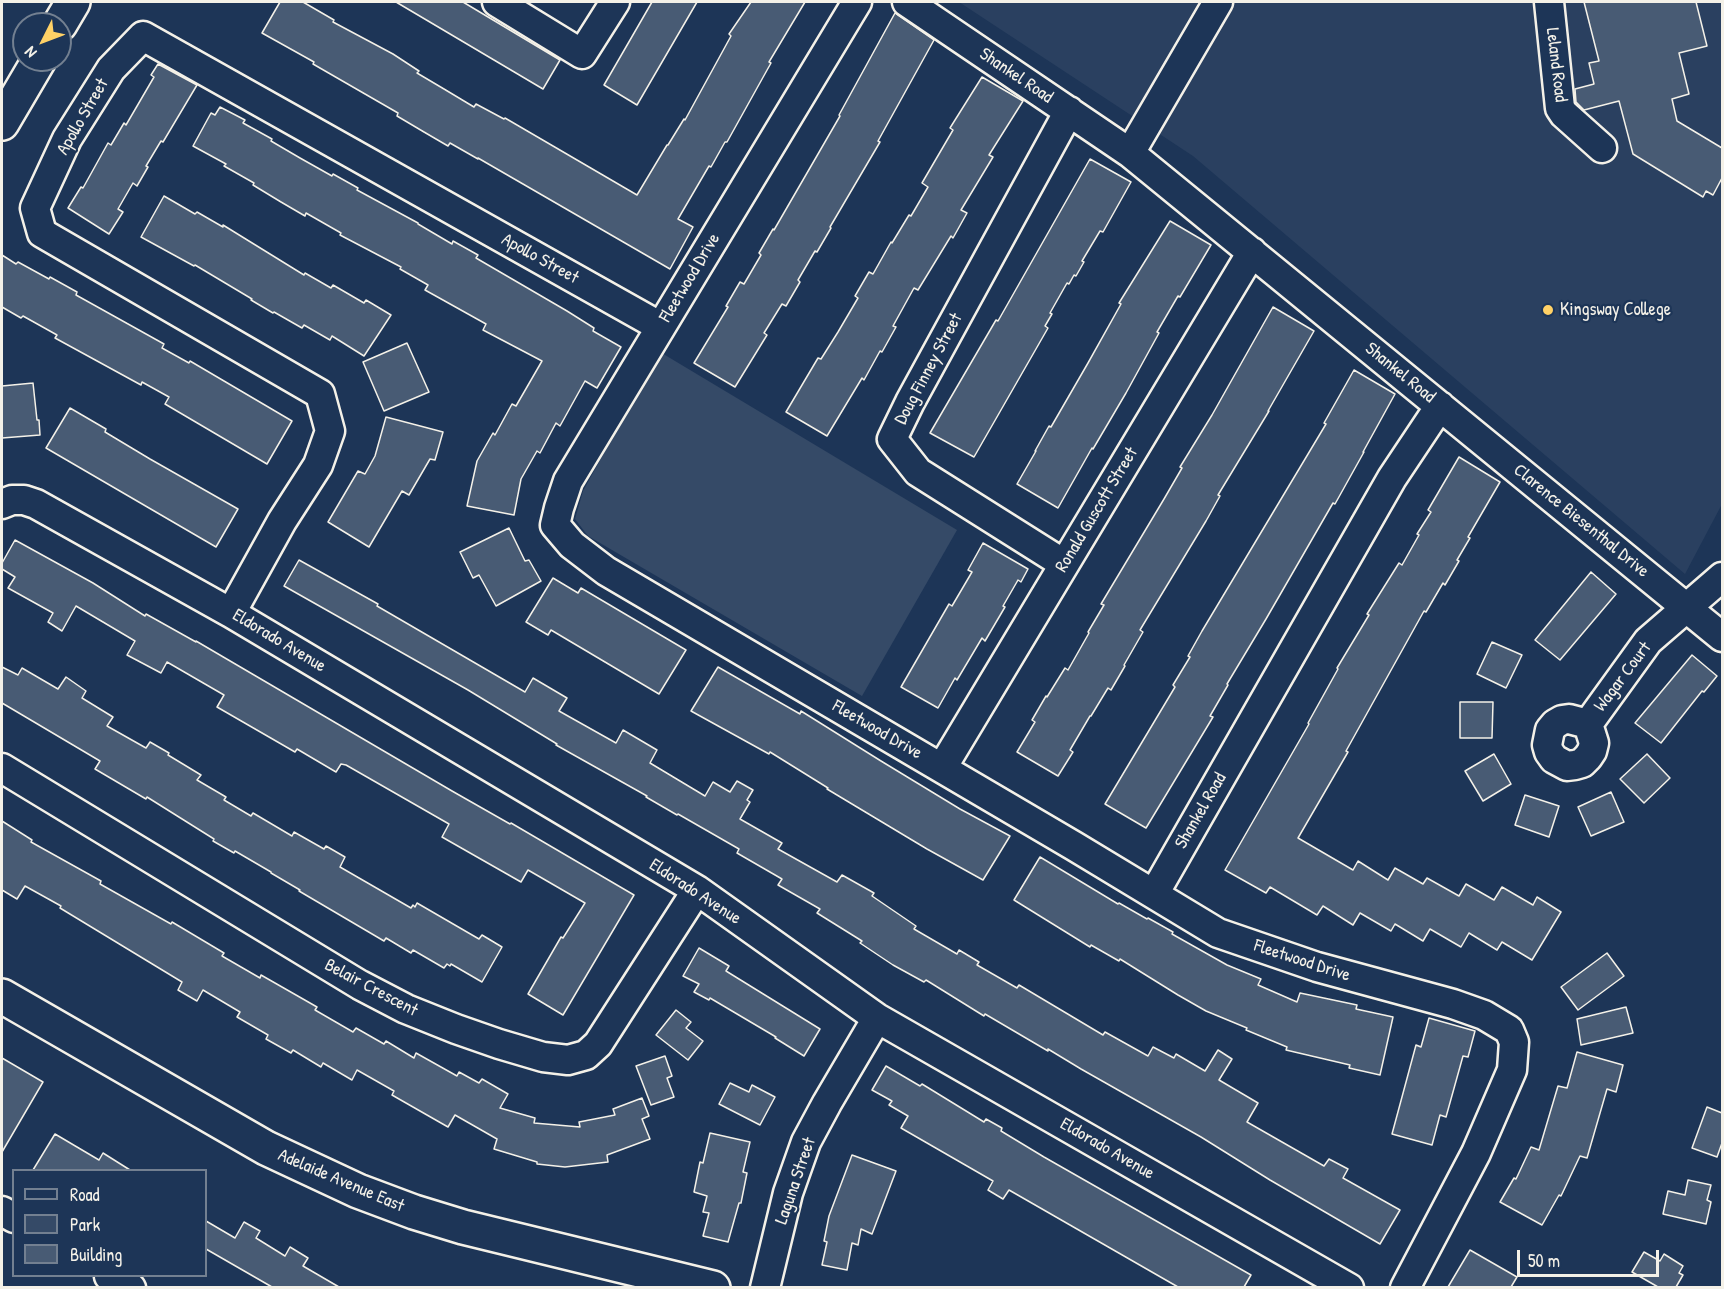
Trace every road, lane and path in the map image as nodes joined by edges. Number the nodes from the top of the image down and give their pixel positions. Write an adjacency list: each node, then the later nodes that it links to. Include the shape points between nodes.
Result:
1 (497, 2): 2 (street, via 582,54)
2 (615, 2)
3 (857, 2): 13 (street, Fleetwood Drive)
4 (907, 2): 8 (street, Shankel Road)
5 (1218, 2): 11 (street)
6 (1549, 2): 10 (street, Leland Road, via 1560,108)
7 (32, 72): 9 (main road)
8 (1069, 111): 11 (street, Shankel Road); 16 (street, Doug Finney Street, via 892,439 918,472)
9 (2, 123)
10 (1602, 148)
11 (1130, 153): 12 (street, Shankel Road)
12 (1252, 252): 14 (street, Shankel Road); 16 (street, Ronald Guscott Street)
13 (661, 327): 19 (street, Apollo Street, via 143,36 111,69 73,129 35,208 42,233 320,394 330,431 318,465); 23 (street, Fleetwood Drive, via 568,481 555,525 572,545 606,572)
14 (1440, 406): 18 (street, Clarence Biesenthal Drive); 25 (street, Shankel Road, via 1392,478)
15 (2, 504): 19 (street, Eldorado Avenue, via 12,500 36,504)
16 (1064, 564): 23 (street, Ronald Guscott Street)
17 (1722, 577): 18 (street, Wagar Court)
18 (1688, 608): 20 (street, Clarence Biesenthal Drive); 21 (street, Wagar Court, via 1648,641)
19 (231, 613): 24 (street, Eldorado Avenue)
20 (1722, 637)
21 (1588, 724)
22 (2, 768): 24 (street, Belair Crescent, via 360,985 426,1017 543,1057 568,1060 586,1055 598,1044)
23 (942, 768): 25 (street, Fleetwood Drive)
24 (697, 890): 27 (street, Eldorado Avenue)
25 (1154, 894): 33 (street, Fleetwood Drive, via 1218,933 1317,968 1453,1004 1484,1015 1509,1030 1514,1042 1512,1070 1476,1153)
26 (2, 996): 30 (main road, Adelaide Avenue East, via 266,1148 358,1191 464,1227)
27 (877, 1018): 31 (street, Laguna Street, via 806,1142 788,1193); 32 (street, Eldorado Avenue)
28 (113, 1277): 29 (street)
29 (131, 1287)
30 (713, 1287)
31 (765, 1287)
32 (1349, 1287)
33 (1405, 1287)

